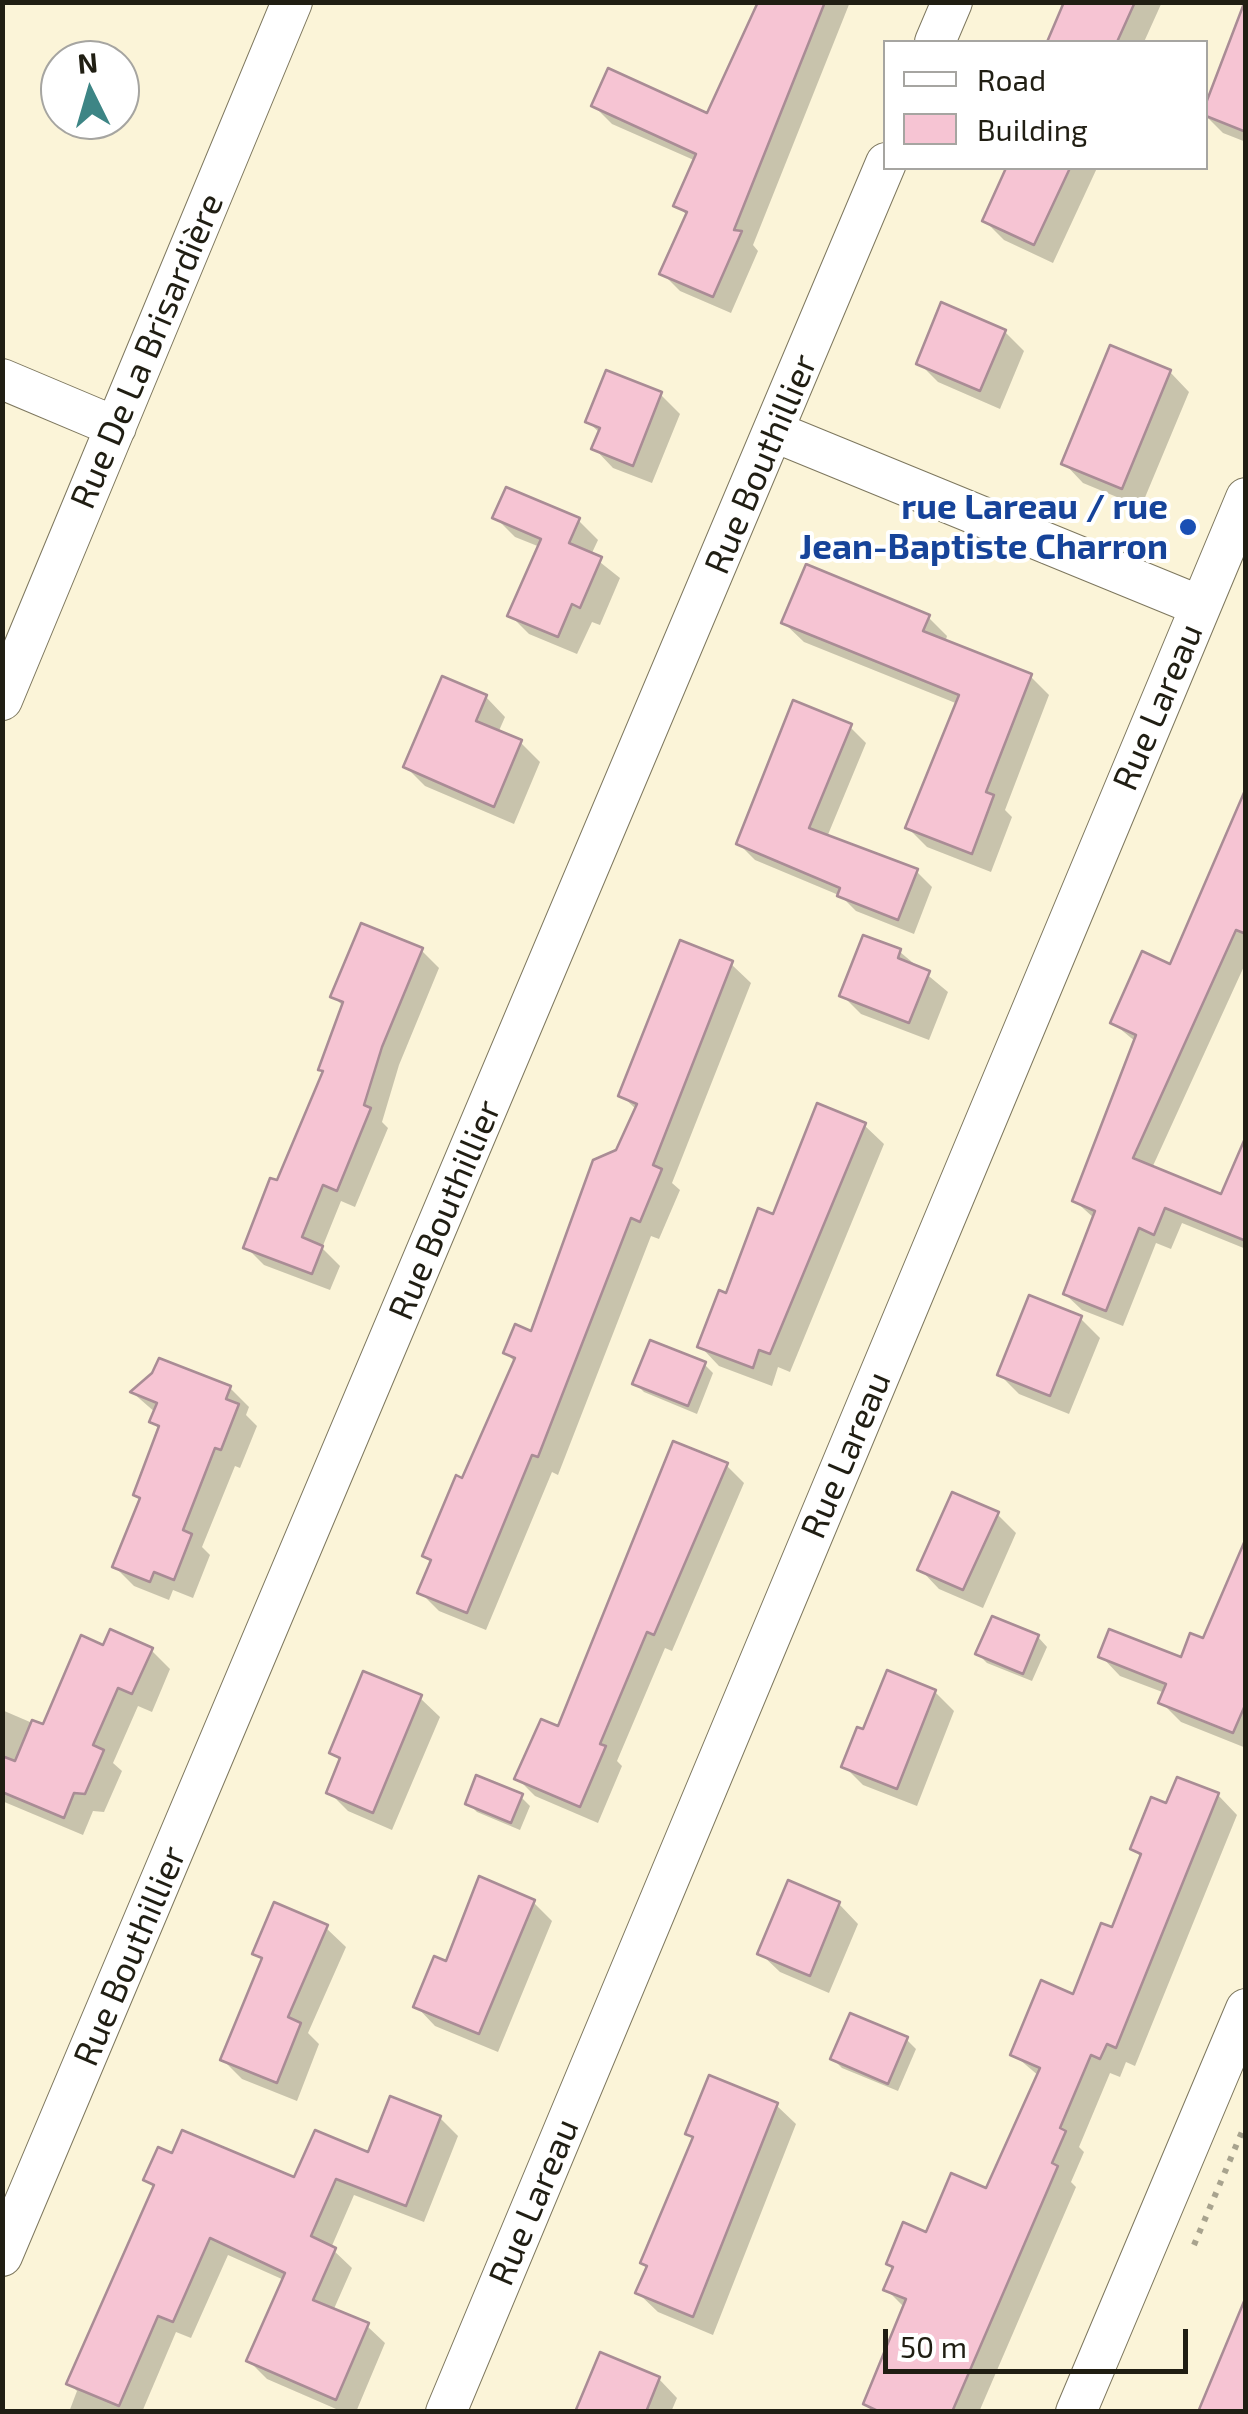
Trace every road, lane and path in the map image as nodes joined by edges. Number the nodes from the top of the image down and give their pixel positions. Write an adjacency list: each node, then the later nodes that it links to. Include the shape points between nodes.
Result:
1 (292, 2): 6 (street, Rue De La Brisardière)
2 (952, 2): 3 (street)
3 (936, 40)
4 (884, 170): 7 (street, Rue Bouthillier)
5 (2, 379): 6 (street)
6 (116, 428): 10 (street, Rue De La Brisardière)
7 (775, 432): 9 (street); 12 (street, Rue Bouthillier)
8 (1246, 498): 9 (street, Rue Lareau)
9 (1200, 606): 13 (street, Rue Lareau)
10 (2, 700)
11 (1246, 2009): 14 (street)
12 (2, 2256)
13 (446, 2412)
14 (1076, 2412)

